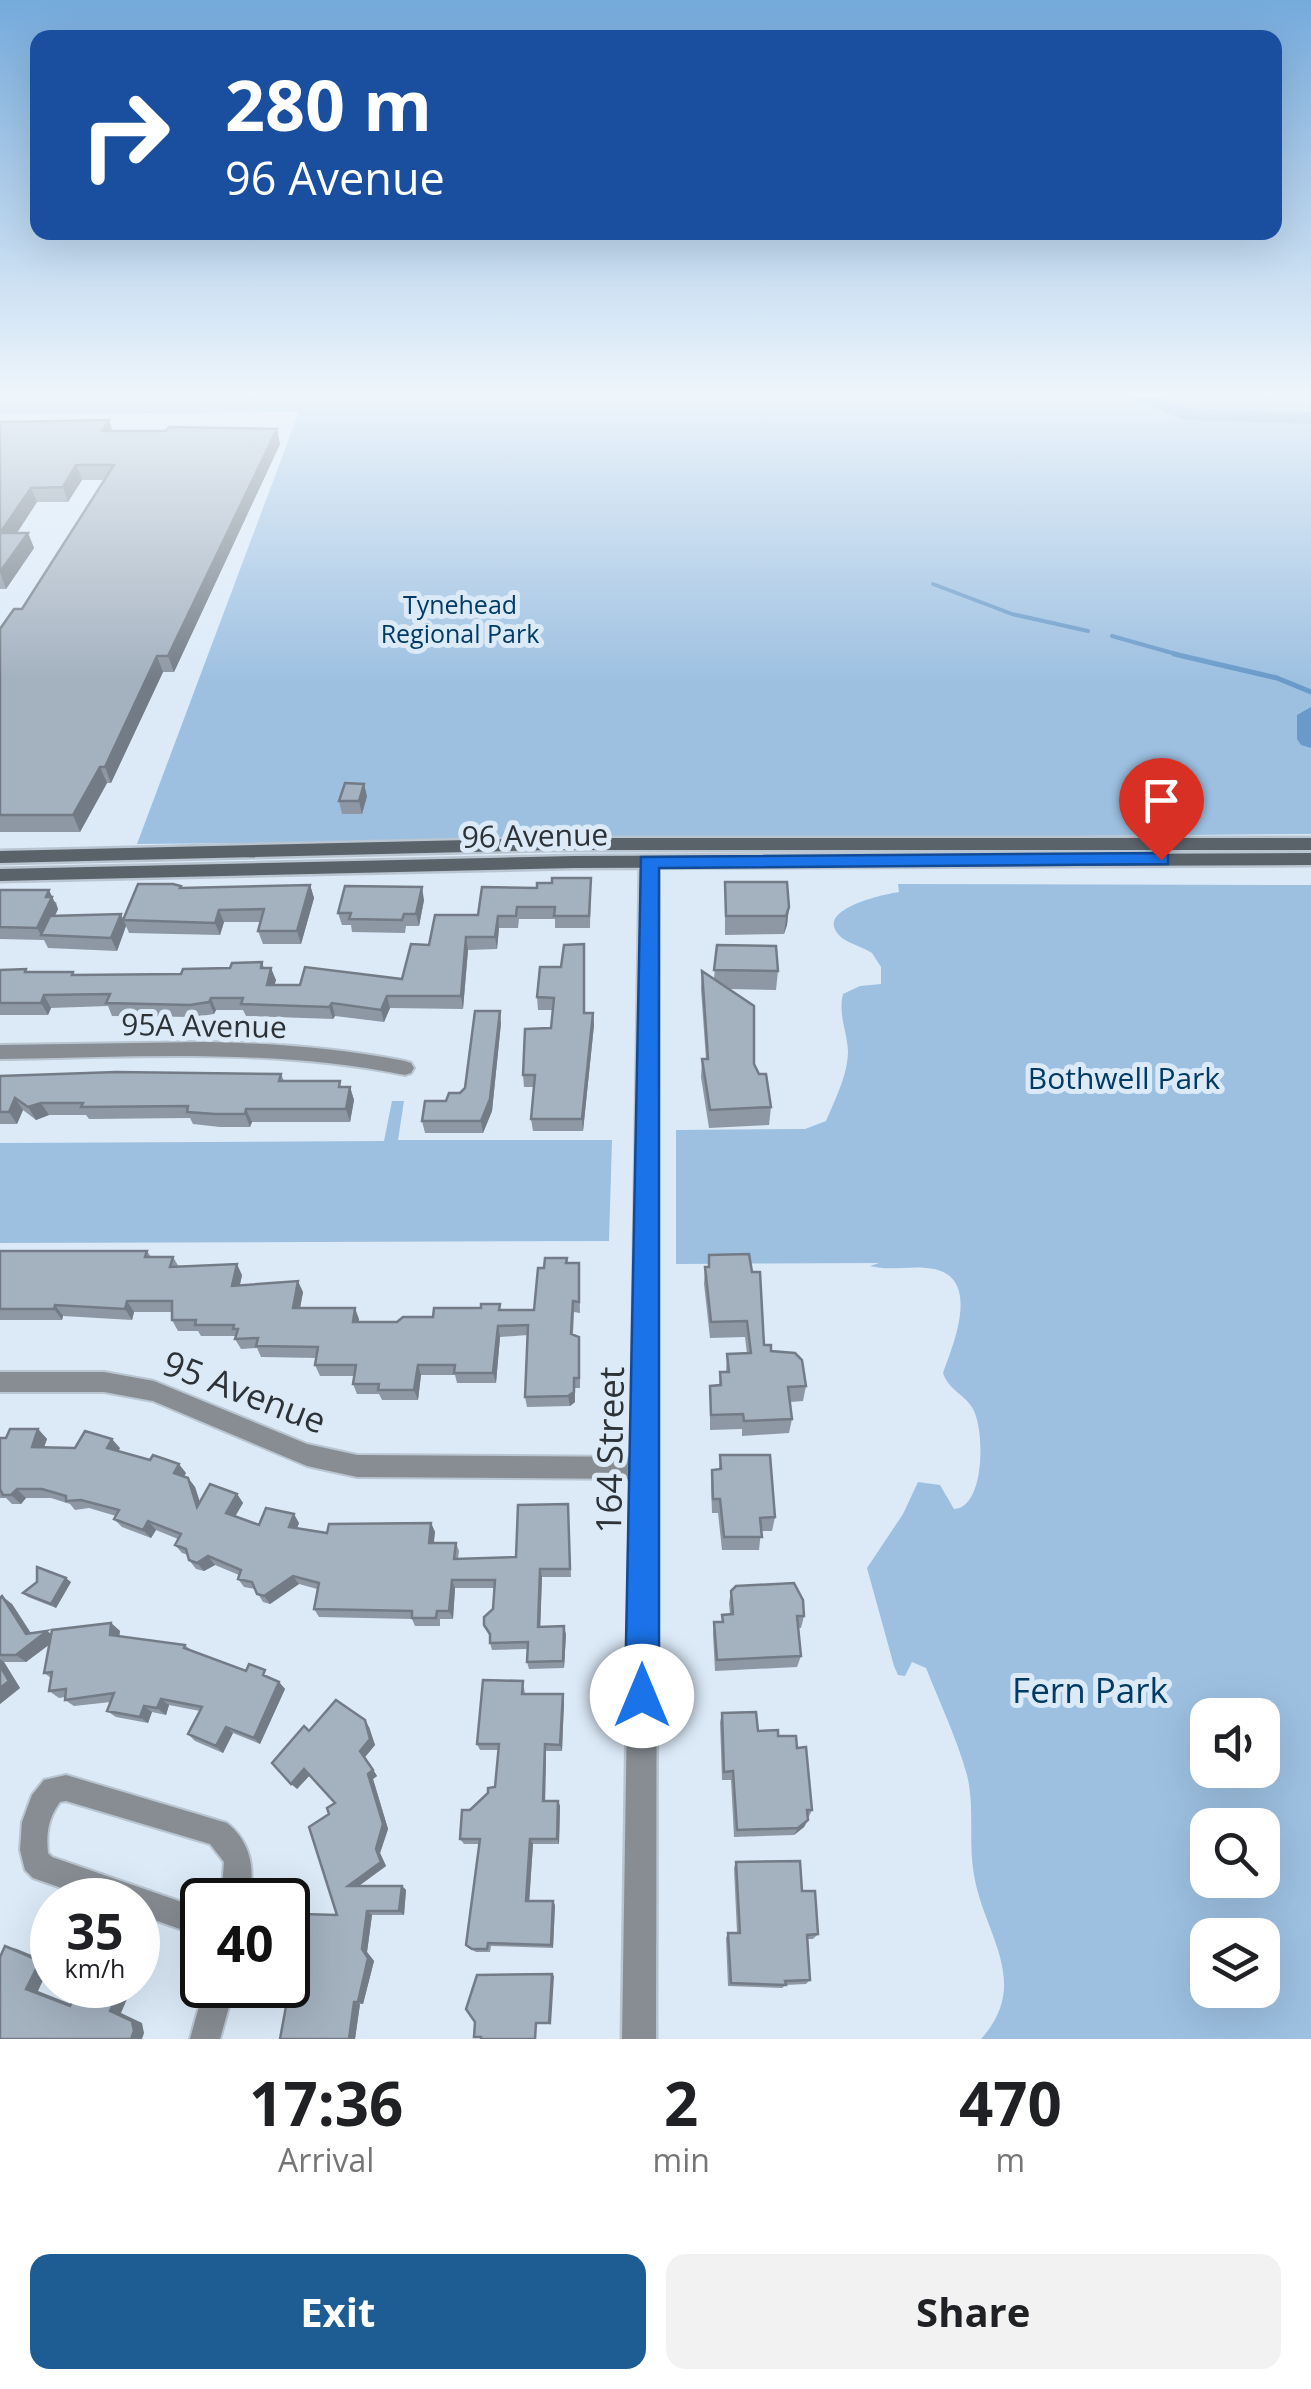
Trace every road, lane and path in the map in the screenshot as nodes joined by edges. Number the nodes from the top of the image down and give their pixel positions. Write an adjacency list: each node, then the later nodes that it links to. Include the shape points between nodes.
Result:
1 (688, 844): 2 (main road, 96 Avenue); 3 (main road, 96 Avenue); 5 (main road)
2 (1311, 844)
3 (0, 857)
4 (1311, 859): 5 (main road, 96 Avenue)
5 (648, 862): 6 (main road, 96 Avenue); 10 (street, 164 Street)
6 (0, 875)
7 (0, 1052): 8 (street, 95A Avenue, via 279,1052)
8 (405, 1068)
9 (0, 1382): 10 (street, 95 Avenue, via 104,1382 154,1391 307,1456 356,1466)
10 (644, 1468): 15 (street, 164 Street)
11 (72, 1878): 12 (street, via 34,1860 34,1823 53,1789 217,1833 238,1858)
12 (237, 1878)
13 (214, 2008): 14 (street)
14 (205, 2039)
15 (639, 2039)

